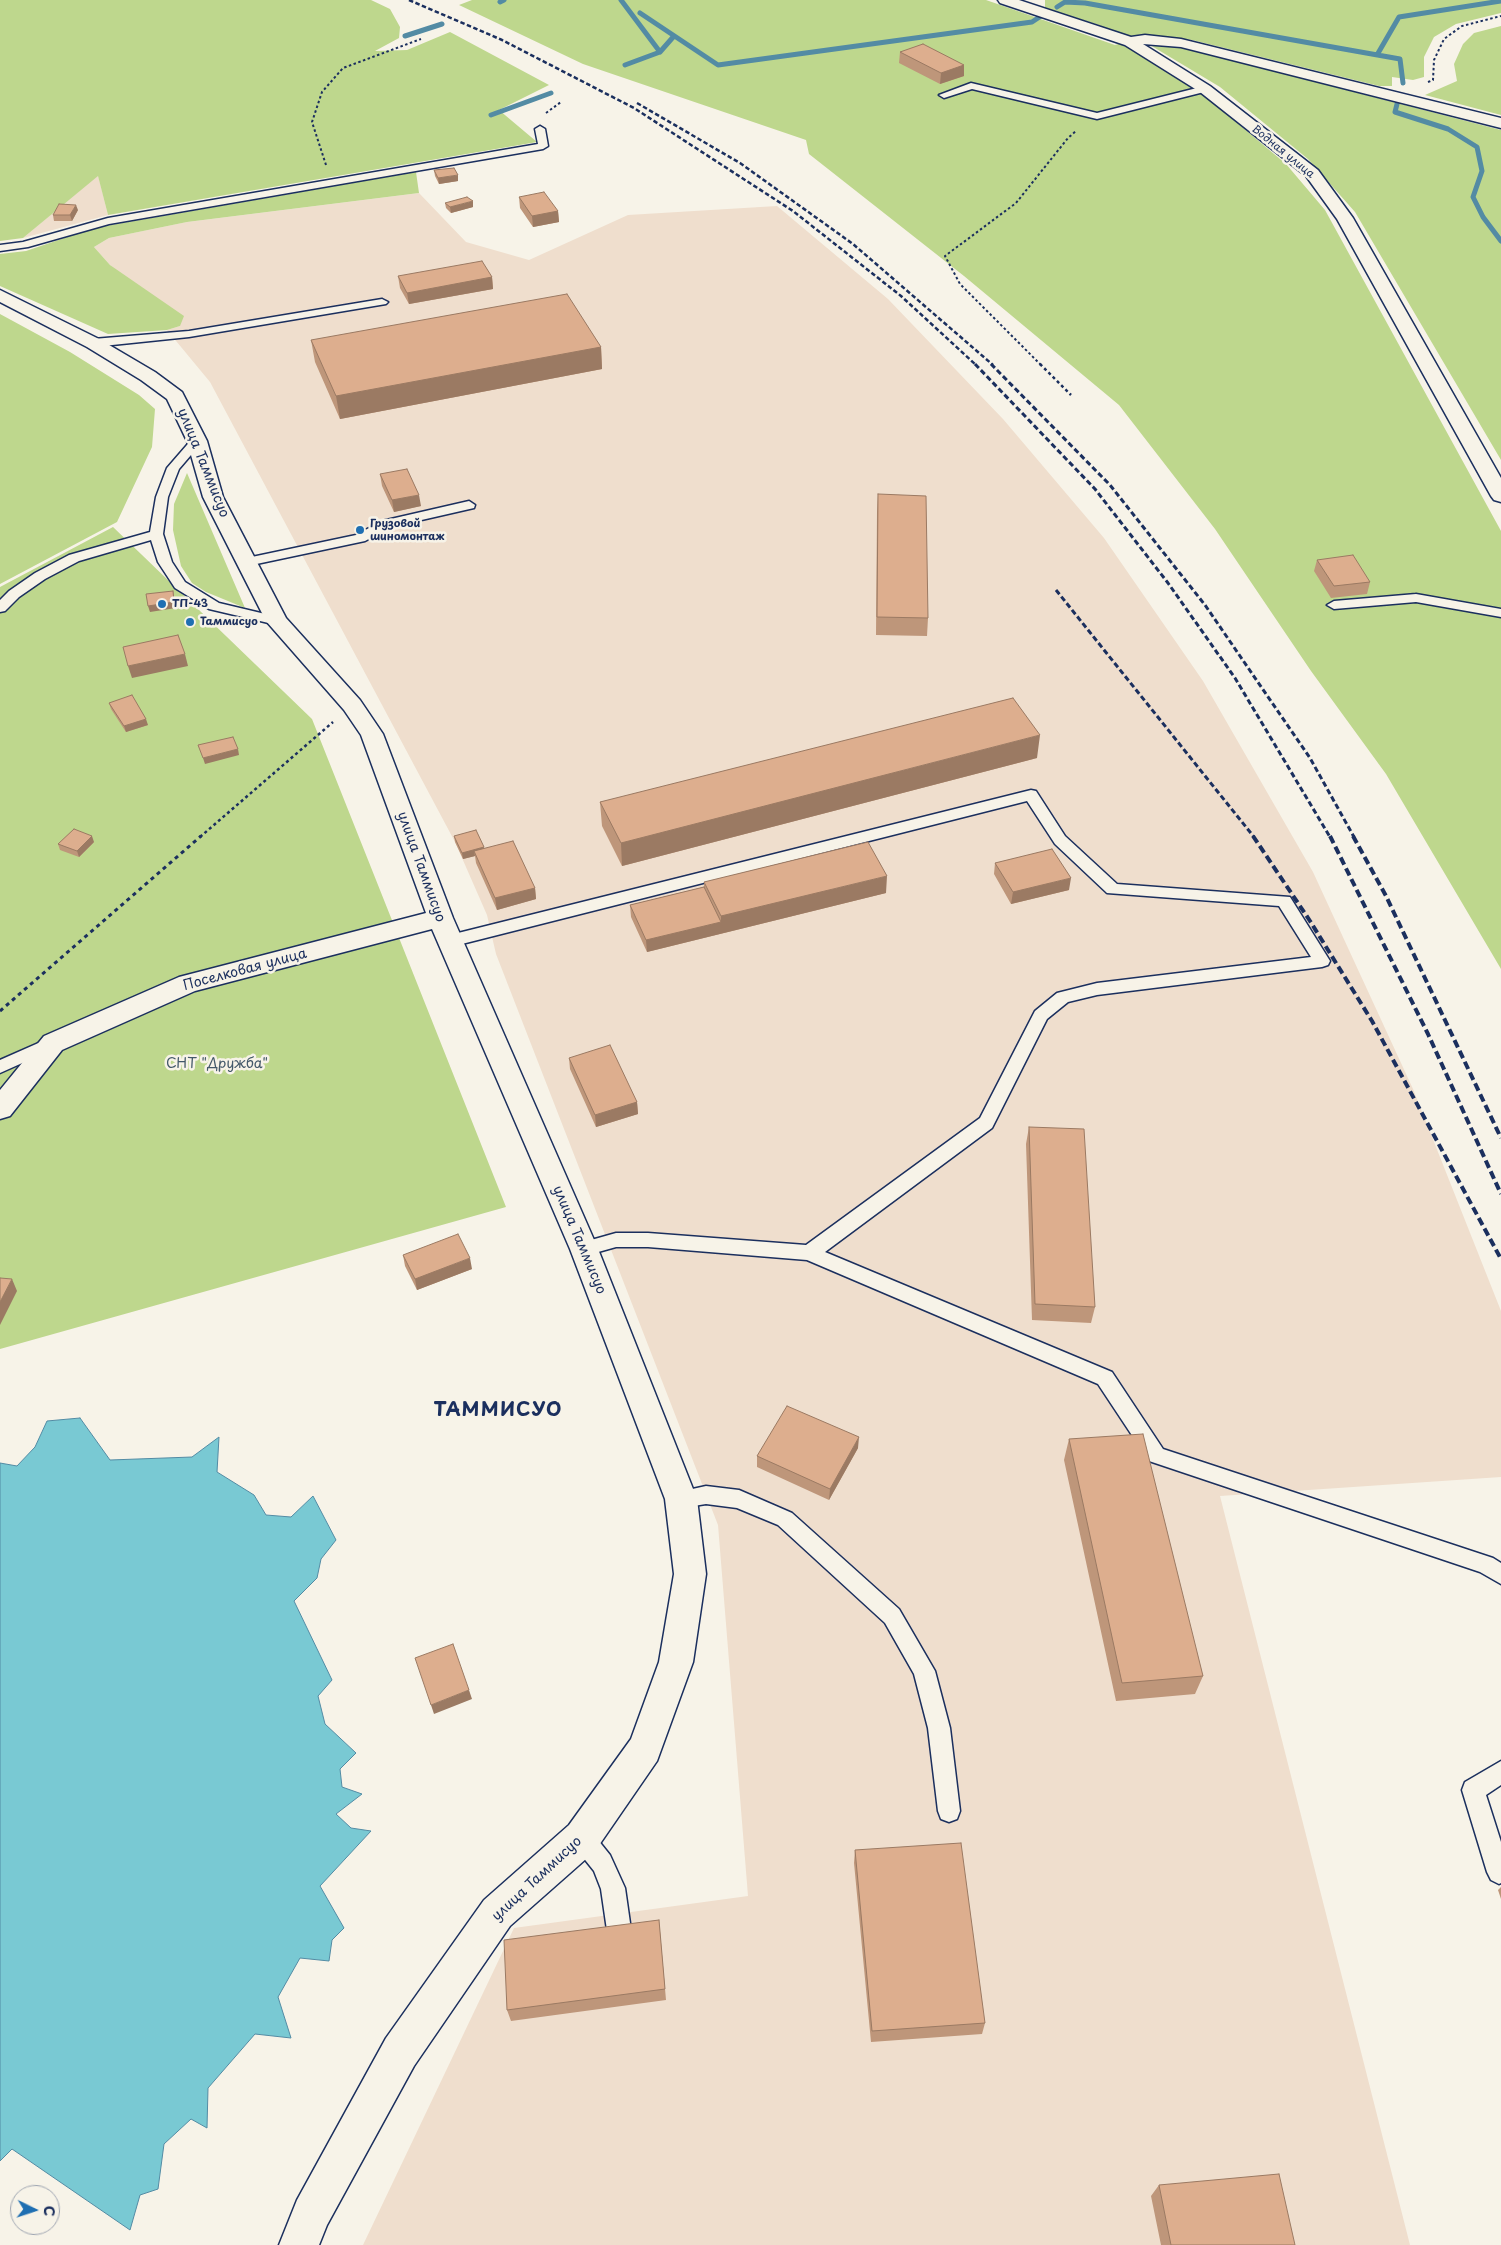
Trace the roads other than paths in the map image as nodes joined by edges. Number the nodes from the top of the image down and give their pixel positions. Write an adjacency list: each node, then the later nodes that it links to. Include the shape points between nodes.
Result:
1 (1005, 0): 2 (street, Водная улица)
2 (1130, 42): 3 (street, Водная улица); 5 (street, via 1145,39 1181,43)
3 (1204, 89): 4 (lane, via 1097,116 971,86); 12 (street, Водная улица, via 1312,173 1345,218)
4 (944, 96)
5 (1501, 123)
6 (540, 129): 7 (lane, via 543,146 108,221)
7 (0, 248)
8 (0, 295): 10 (street, улица Таммисуо)
9 (382, 302): 10 (lane, via 189,334)
10 (93, 343): 11 (street, улица Таммисуо, via 175,396)
11 (197, 441): 14 (lane, via 178,460 167,480); 15 (street, улица Таммисуо, via 213,497)
12 (1501, 496)
13 (469, 505): 15 (lane, via 388,524 360,538)
14 (156, 534): 17 (lane, via 74,558 40,576); 19 (lane, via 172,577 196,596 231,612)
15 (247, 562): 19 (street, улица Таммисуо)
16 (1334, 605): 18 (lane, via 1416,598)
17 (0, 608)
18 (1501, 613)
19 (277, 621): 20 (street, улица Таммисуо, via 352,705 372,734)
20 (445, 930): 21 (street, Поселковая улица, via 188,984); 24 (street, улица Таммисуо); 25 (lane, via 1031,795 1060,840 1113,889 1284,901 1322,961 1097,989 1063,997 1041,1015 986,1123)
21 (53, 1043): 22 (lane); 23 (street, Поселковая улица)
22 (0, 1067)
23 (0, 1109)
24 (584, 1249): 25 (lane, via 616,1240 648,1240); 26 (street, улица Таммисуо)
25 (809, 1253): 27 (lane, via 1105,1378 1156,1455 1486,1564)
26 (680, 1499): 29 (lane, via 706,1495 739,1499 785,1519 892,1616 924,1671 939,1728); 30 (street, улица Таммисуо, via 690,1574 676,1662 645,1749)
27 (1501, 1574)
28 (1501, 1772): 31 (lane, via 1473,1790)
29 (949, 1811)
30 (582, 1838): 32 (lane, via 602,1863 613,1888); 33 (street, улица Таммисуо, via 497,1913 400,2052 311,2214)
31 (1499, 1872)
32 (620, 1937)
33 (299, 2245)

